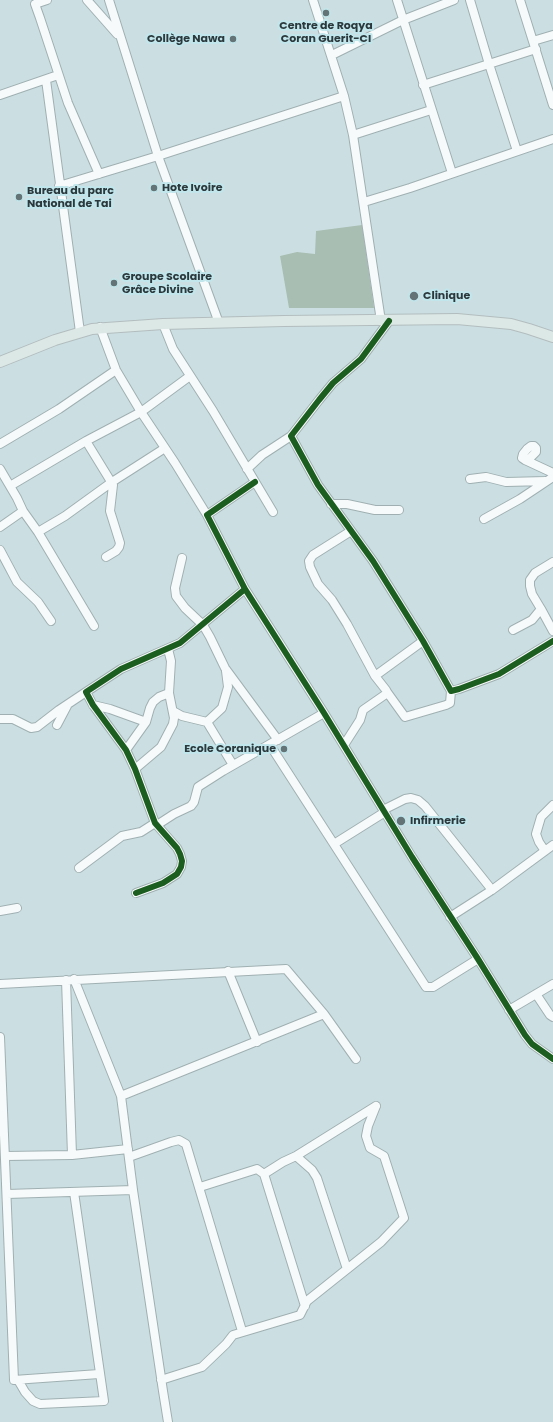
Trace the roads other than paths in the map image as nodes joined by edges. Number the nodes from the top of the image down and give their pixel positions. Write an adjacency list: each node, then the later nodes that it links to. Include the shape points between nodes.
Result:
1 (47, 0): 9 (street)
2 (87, 0): 12 (street)
3 (109, 0): 12 (street)
4 (313, 0): 14 (street)
5 (396, 0): 10 (street)
6 (454, 0): 10 (street)
7 (470, 0): 15 (street)
8 (520, 0): 13 (street)
9 (34, 2): 16 (street)
10 (403, 20): 14 (street); 18 (street)
11 (553, 35): 13 (street)
12 (120, 37): 27 (street)
13 (534, 45): 15 (street); 19 (street)
14 (332, 56): 21 (street)
15 (489, 64): 18 (street); 26 (street)
16 (58, 75): 17 (street); 29 (street, via 76,124)
17 (46, 80): 20 (street); 30 (street)
18 (423, 85): 23 (street)
19 (550, 87): 22 (street)
20 (0, 95)
21 (344, 96): 24 (street); 27 (street)
22 (553, 104)
23 (431, 110): 24 (street); 28 (street)
24 (353, 135): 31 (street)
25 (553, 139): 26 (street)
26 (517, 151): 28 (street)
27 (158, 156): 29 (street); 33 (street)
28 (452, 173): 31 (street)
29 (99, 174): 30 (street)
30 (59, 186): 36 (street)
31 (364, 202): 32 (street)
32 (385, 321): 33 (main road); 37 (main road, via 484,321 510,324); 42 (street, via 361,359 334,383)
33 (220, 323): 34 (main road)
34 (163, 324): 35 (main road); 40 (street, via 173,349)
35 (100, 327): 36 (main road); 39 (street)
36 (80, 332): 38 (main road)
37 (553, 338)
38 (0, 362)
39 (116, 370): 41 (street); 44 (street, via 59,409)
40 (190, 376): 41 (street); 48 (street)
41 (141, 412): 43 (street); 45 (street)
42 (291, 436): 48 (street, via 262,455); 55 (street, via 318,486)
43 (86, 441): 52 (street); 54 (street)
44 (0, 444)
45 (165, 448): 52 (street); 59 (street)
46 (527, 461): 49 (street)
47 (0, 469): 54 (street)
48 (247, 469): 53 (street)
49 (553, 473)
50 (470, 479): 51 (street, via 486,477 506,482)
51 (549, 479): 60 (street)
52 (112, 482): 63 (street); 65 (street, via 110,510 120,543 116,551)
53 (255, 482): 58 (street); 59 (street)
54 (10, 486): 57 (street)
55 (331, 504): 56 (street, via 347,504 374,510); 62 (street)
56 (399, 510)
57 (23, 511): 61 (street); 63 (street)
58 (273, 512)
59 (207, 515): 68 (street)
60 (484, 519)
61 (0, 527)
62 (351, 531): 75 (street); 79 (street, via 309,561 311,573 347,624)
63 (38, 532): 72 (street)
64 (0, 550): 70 (street, via 17,582 38,602)
65 (106, 557)
66 (182, 558): 71 (street, via 175,588 176,596)
67 (553, 562): 69 (street, via 530,580 532,594)
68 (245, 589): 71 (street); 87 (street)
69 (541, 610): 73 (street, via 532,620); 74 (street)
70 (51, 621)
71 (203, 625): 77 (street); 78 (street)
72 (94, 626)
73 (513, 630)
74 (553, 631)
75 (423, 641): 79 (street); 80 (street)
76 (553, 641): 80 (street, via 499,674)
77 (168, 649): 81 (street, via 121,669); 83 (street, via 171,667)
78 (225, 668): 90 (street, via 228,687 222,708); 92 (street)
79 (375, 676): 82 (street)
80 (452, 691): 82 (street, via 450,702 446,706 407,717)
81 (86, 692): 84 (street); 85 (street)
82 (387, 692): 94 (street, via 363,710 360,720)
83 (169, 693): 86 (street); 89 (street, via 155,700)
84 (67, 705): 88 (street, via 34,728 16,720); 91 (street)
85 (93, 705): 89 (street); 95 (street)
86 (173, 711): 90 (street, via 187,718); 97 (street, via 173,724 163,744)
87 (324, 713): 92 (street); 94 (street)
88 (0, 719)
89 (146, 722): 95 (street)
90 (207, 722): 96 (street)
91 (57, 725)
92 (278, 740): 93 (street)
93 (270, 745): 96 (street); 101 (street)
94 (344, 745): 99 (street)
95 (126, 750): 97 (street)
96 (233, 765): 100 (street, via 198,787 192,806)
97 (135, 769): 100 (street)
98 (553, 805): 103 (street, via 541,817 536,834)
99 (384, 811): 101 (street); 105 (street, via 405,799 418,800); 109 (street)
100 (156, 824): 104 (street, via 115,840); 106 (street, via 177,848 182,861 181,867 170,879)
101 (334, 844): 110 (street, via 426,987 433,987)
102 (553, 845): 103 (street)
103 (545, 851): 105 (street)
104 (79, 868)
105 (492, 890): 109 (street)
106 (136, 893)
107 (17, 908): 108 (street)
108 (0, 911)
109 (450, 917): 110 (street)
110 (478, 959): 116 (street)
111 (228, 971): 112 (street); 117 (street, via 286,969); 120 (street)
112 (70, 979): 113 (street); 123 (street); 125 (street)
113 (0, 984)
114 (553, 984): 115 (street)
115 (536, 994): 116 (street); 118 (street)
116 (509, 1010): 121 (street, via 532,1044)
117 (324, 1014): 120 (street); 122 (street)
118 (553, 1017)
119 (0, 1037): 126 (street)
120 (257, 1042): 123 (street)
121 (553, 1058)
122 (356, 1059)
123 (121, 1096): 124 (street)
124 (128, 1153): 125 (street); 129 (street, via 179,1140 186,1144); 130 (street)
125 (72, 1155): 126 (street)
126 (6, 1156): 132 (street)
127 (296, 1156): 128 (street); 133 (street, via 317,1178); 133 (street, via 376,1106 366,1136 370,1148 384,1156 404,1218 381,1242)
128 (264, 1174): 129 (street, via 257,1169); 134 (street)
129 (200, 1187): 135 (street)
130 (133, 1190): 131 (street); 138 (street)
131 (74, 1192): 132 (street); 136 (street)
132 (7, 1194): 137 (street, via 14,1380)
133 (347, 1269): 134 (street, via 308,1300)
134 (305, 1306): 135 (street, via 300,1315)
135 (242, 1331): 138 (street, via 233,1335 202,1367)
136 (99, 1374): 137 (street); 137 (street, via 104,1401 40,1404 33,1401)
137 (18, 1380)
138 (161, 1380): 139 (street)
139 (168, 1422)

